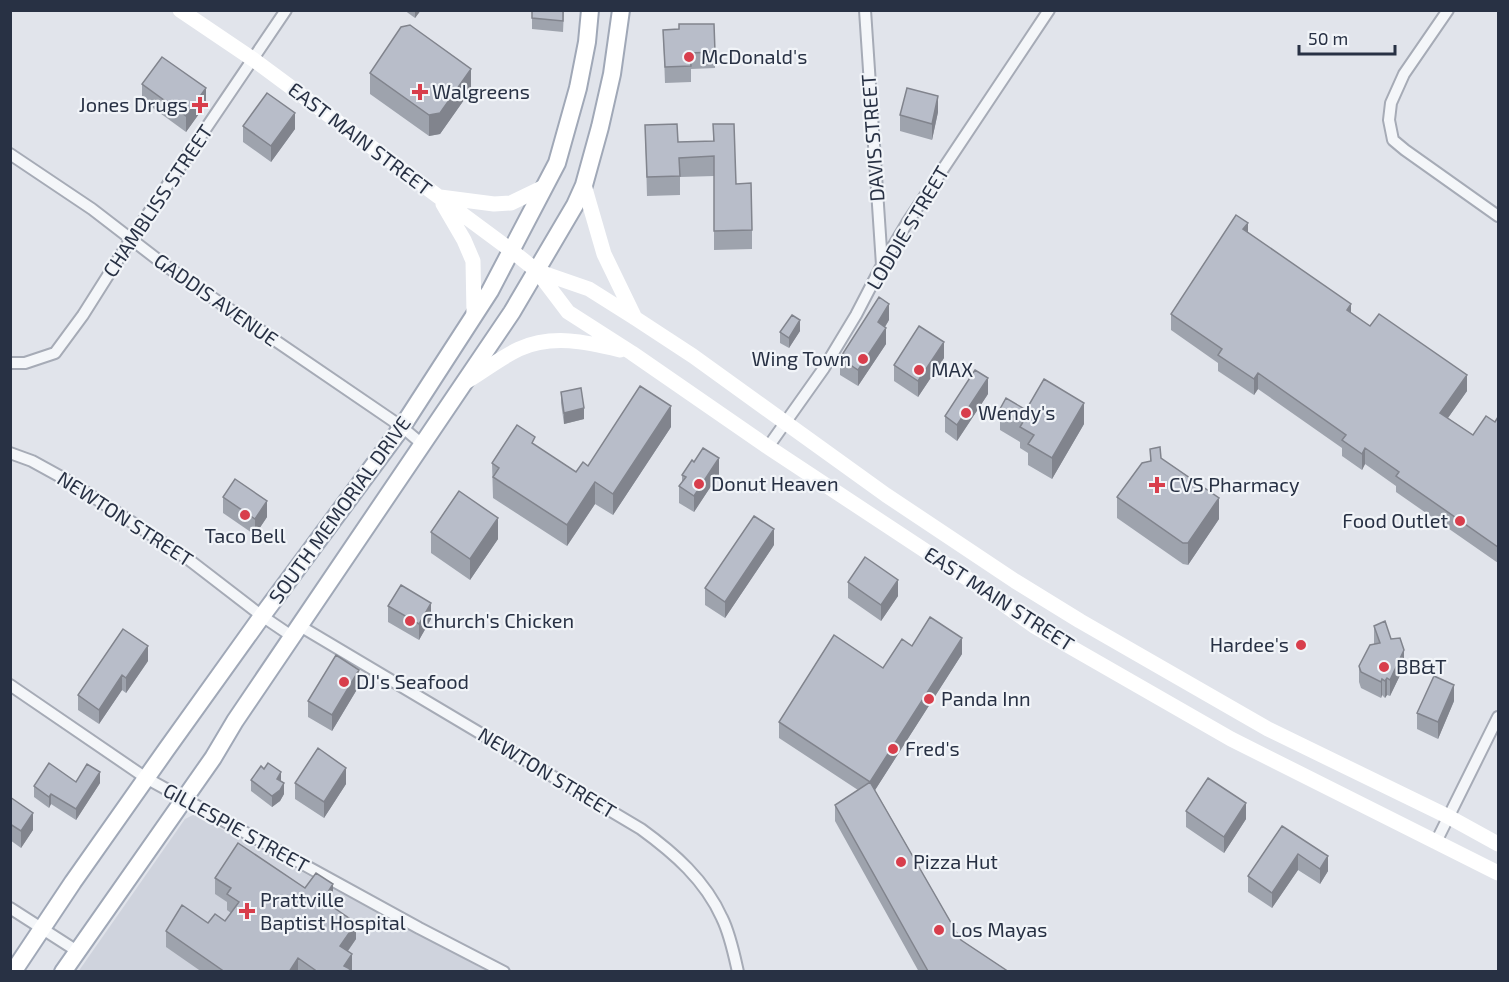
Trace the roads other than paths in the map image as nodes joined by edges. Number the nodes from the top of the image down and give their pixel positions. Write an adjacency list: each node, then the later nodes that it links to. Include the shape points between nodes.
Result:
1 (180, 10): 8 (main road, EAST MAIN STREET)
2 (286, 10): 8 (street, CHAMBLISS STREET)
3 (590, 10): 11 (main road, SOUTH MEMORIAL DRIVE, via 578,88 557,163)
4 (621, 10): 10 (main road, SOUTH MEMORIAL DRIVE, via 612,74)
5 (865, 10): 16 (street, DAVIS STREET)
6 (1049, 10): 16 (street, LODDIE STREET)
7 (1448, 10): 13 (street, via 1396,88 1389,120 1394,140 1404,150)
8 (254, 60): 12 (main road, EAST MAIN STREET); 14 (street, CHAMBLISS STREET)
9 (10, 154): 14 (street, GADDIS AVENUE)
10 (584, 185): 17 (main road, SOUTH MEMORIAL DRIVE); 19 (main road, via 604,255)
11 (544, 187): 12 (main road, via 511,203); 15 (main road, SOUTH MEMORIAL DRIVE)
12 (438, 197): 15 (main road, EAST MAIN STREET); 18 (main road, via 473,261)
13 (1498, 216)
14 (131, 239): 21 (street, CHAMBLISS STREET, via 55,353 25,363); 24 (street, GADDIS AVENUE)
15 (512, 250): 17 (main road, EAST MAIN STREET); 18 (main road, SOUTH MEMORIAL DRIVE)
16 (882, 266): 23 (street, LODDIE STREET, via 824,369)
17 (537, 271): 19 (main road, EAST MAIN STREET, via 589,289); 20 (main road, EAST MAIN STREET, via 568,312); 22 (main road, SOUTH MEMORIAL DRIVE)
18 (474, 313): 24 (main road, SOUTH MEMORIAL DRIVE)
19 (634, 318): 23 (main road, EAST MAIN STREET)
20 (632, 353): 22 (main road, via 581,342 549,341 519,349); 26 (main road, EAST MAIN STREET)
21 (10, 363)
22 (467, 381): 25 (main road, SOUTH MEMORIAL DRIVE)
23 (786, 422): 26 (street, LODDIE STREET); 34 (main road, EAST MAIN STREET, via 893,500 1099,633 1268,729)
24 (402, 428): 25 (street, GADDIS AVENUE); 28 (main road, SOUTH MEMORIAL DRIVE)
25 (422, 444): 29 (main road, SOUTH MEMORIAL DRIVE)
26 (768, 447): 35 (main road, EAST MAIN STREET, via 1065,644 1231,739)
27 (10, 453): 28 (street, NEWTON STREET, via 72,483 188,559)
28 (262, 616): 29 (street, NEWTON STREET); 32 (main road, SOUTH MEMORIAL DRIVE)
29 (297, 631): 33 (main road, SOUTH MEMORIAL DRIVE); 44 (street, NEWTON STREET, via 667,848 699,881 716,906)
30 (10, 685): 32 (street, GILLESPIE STREET)
31 (1498, 717): 34 (street)
32 (146, 778): 33 (street, GILLESPIE STREET); 39 (main road, SOUTH MEMORIAL DRIVE)
33 (183, 800): 40 (main road, SOUTH MEMORIAL DRIVE); 43 (street, GILLESPIE STREET)
34 (1449, 817): 35 (street); 36 (main road, EAST MAIN STREET)
35 (1436, 842): 37 (main road, EAST MAIN STREET)
36 (1498, 844)
37 (1498, 873)
38 (10, 908): 39 (street)
39 (42, 928): 40 (street); 41 (main road, SOUTH MEMORIAL DRIVE)
40 (77, 951): 42 (main road, SOUTH MEMORIAL DRIVE)
41 (13, 972)
42 (63, 972)
43 (504, 972)
44 (738, 972)

